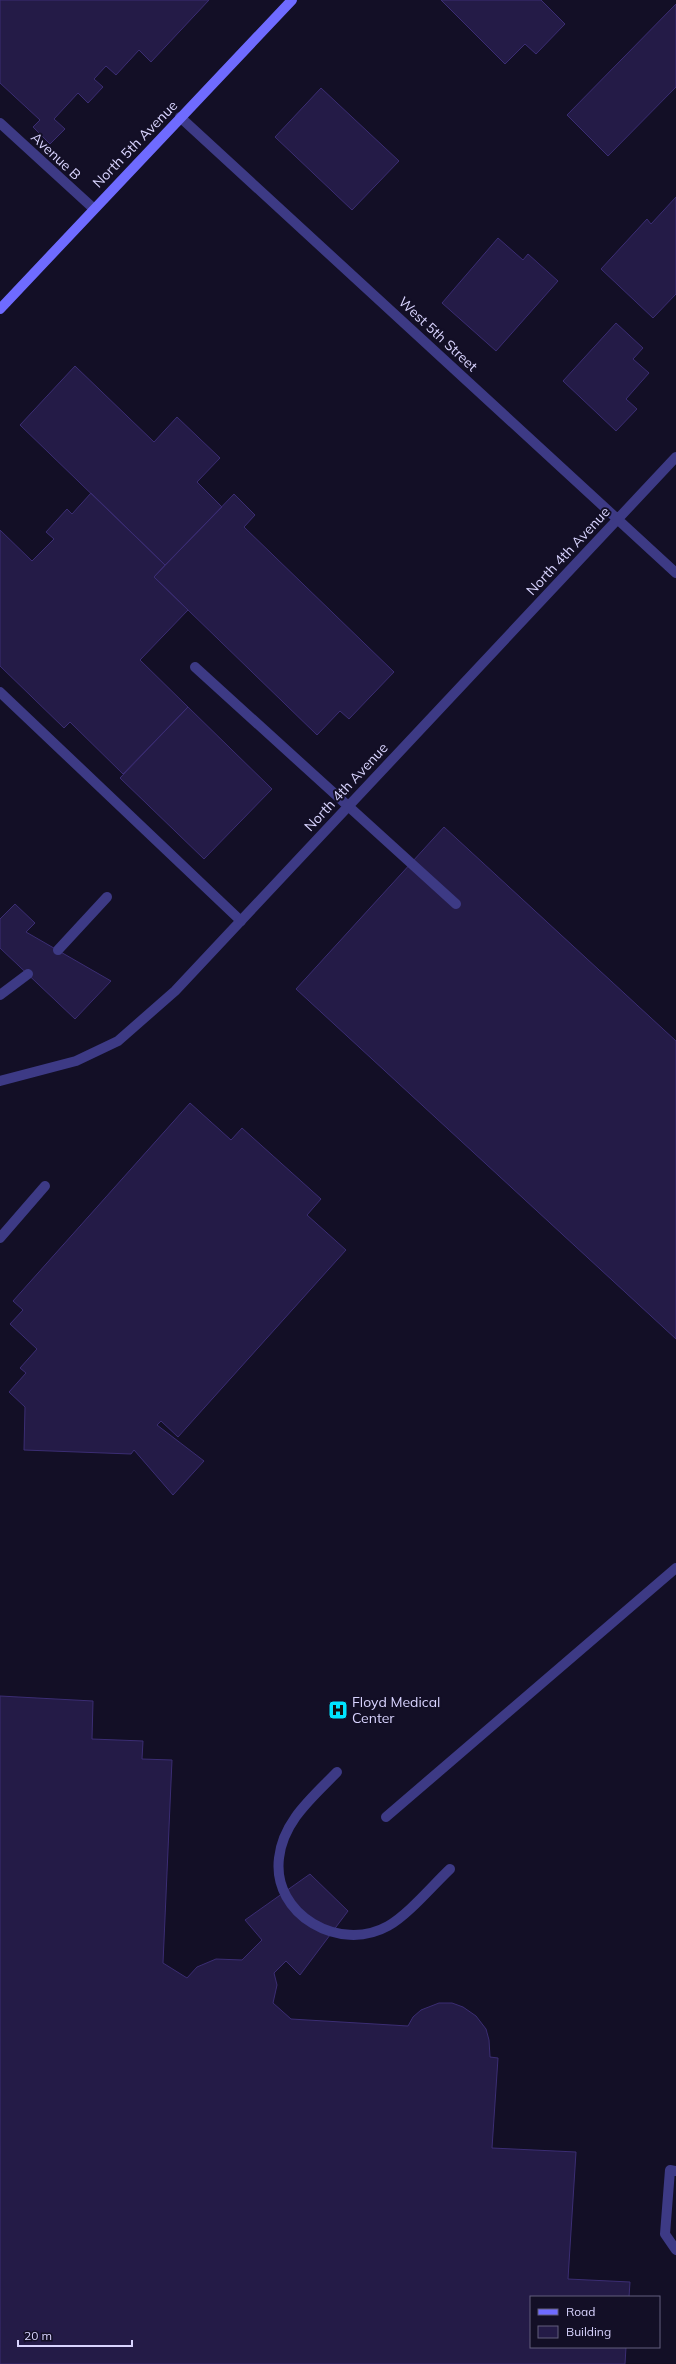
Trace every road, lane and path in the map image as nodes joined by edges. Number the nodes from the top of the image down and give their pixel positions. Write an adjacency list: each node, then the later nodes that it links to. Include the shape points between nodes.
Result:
1 (292, 0): 2 (street, North 5th Avenue)
2 (180, 117): 4 (street, North 5th Avenue); 7 (street, West 5th Street)
3 (0, 123): 4 (street, Avenue B)
4 (93, 208): 5 (street, North 5th Avenue)
5 (0, 309)
6 (676, 457): 7 (street, North 4th Avenue)
7 (618, 519): 8 (street, West 5th Street); 11 (street, North 4th Avenue)
8 (676, 573)
9 (195, 667): 11 (street)
10 (0, 692): 14 (street)
11 (348, 805): 13 (street); 14 (street, North 4th Avenue)
12 (107, 897): 15 (street)
13 (456, 904)
14 (241, 921): 18 (street, North 4th Avenue, via 174,991 118,1041 76,1061)
15 (58, 950)
16 (28, 974): 17 (street)
17 (0, 995)
18 (0, 1081)
19 (45, 1186): 20 (street)
20 (0, 1238)
21 (676, 1568): 23 (street)
22 (337, 1772): 24 (street, via 298,1812 288,1827 278,1858 281,1883 287,1898 305,1920 325,1931 346,1936 370,1934 388,1926)
23 (386, 1816)
24 (450, 1869)
25 (676, 2171): 26 (street, via 670,2170 665,2234)
26 (676, 2250)

